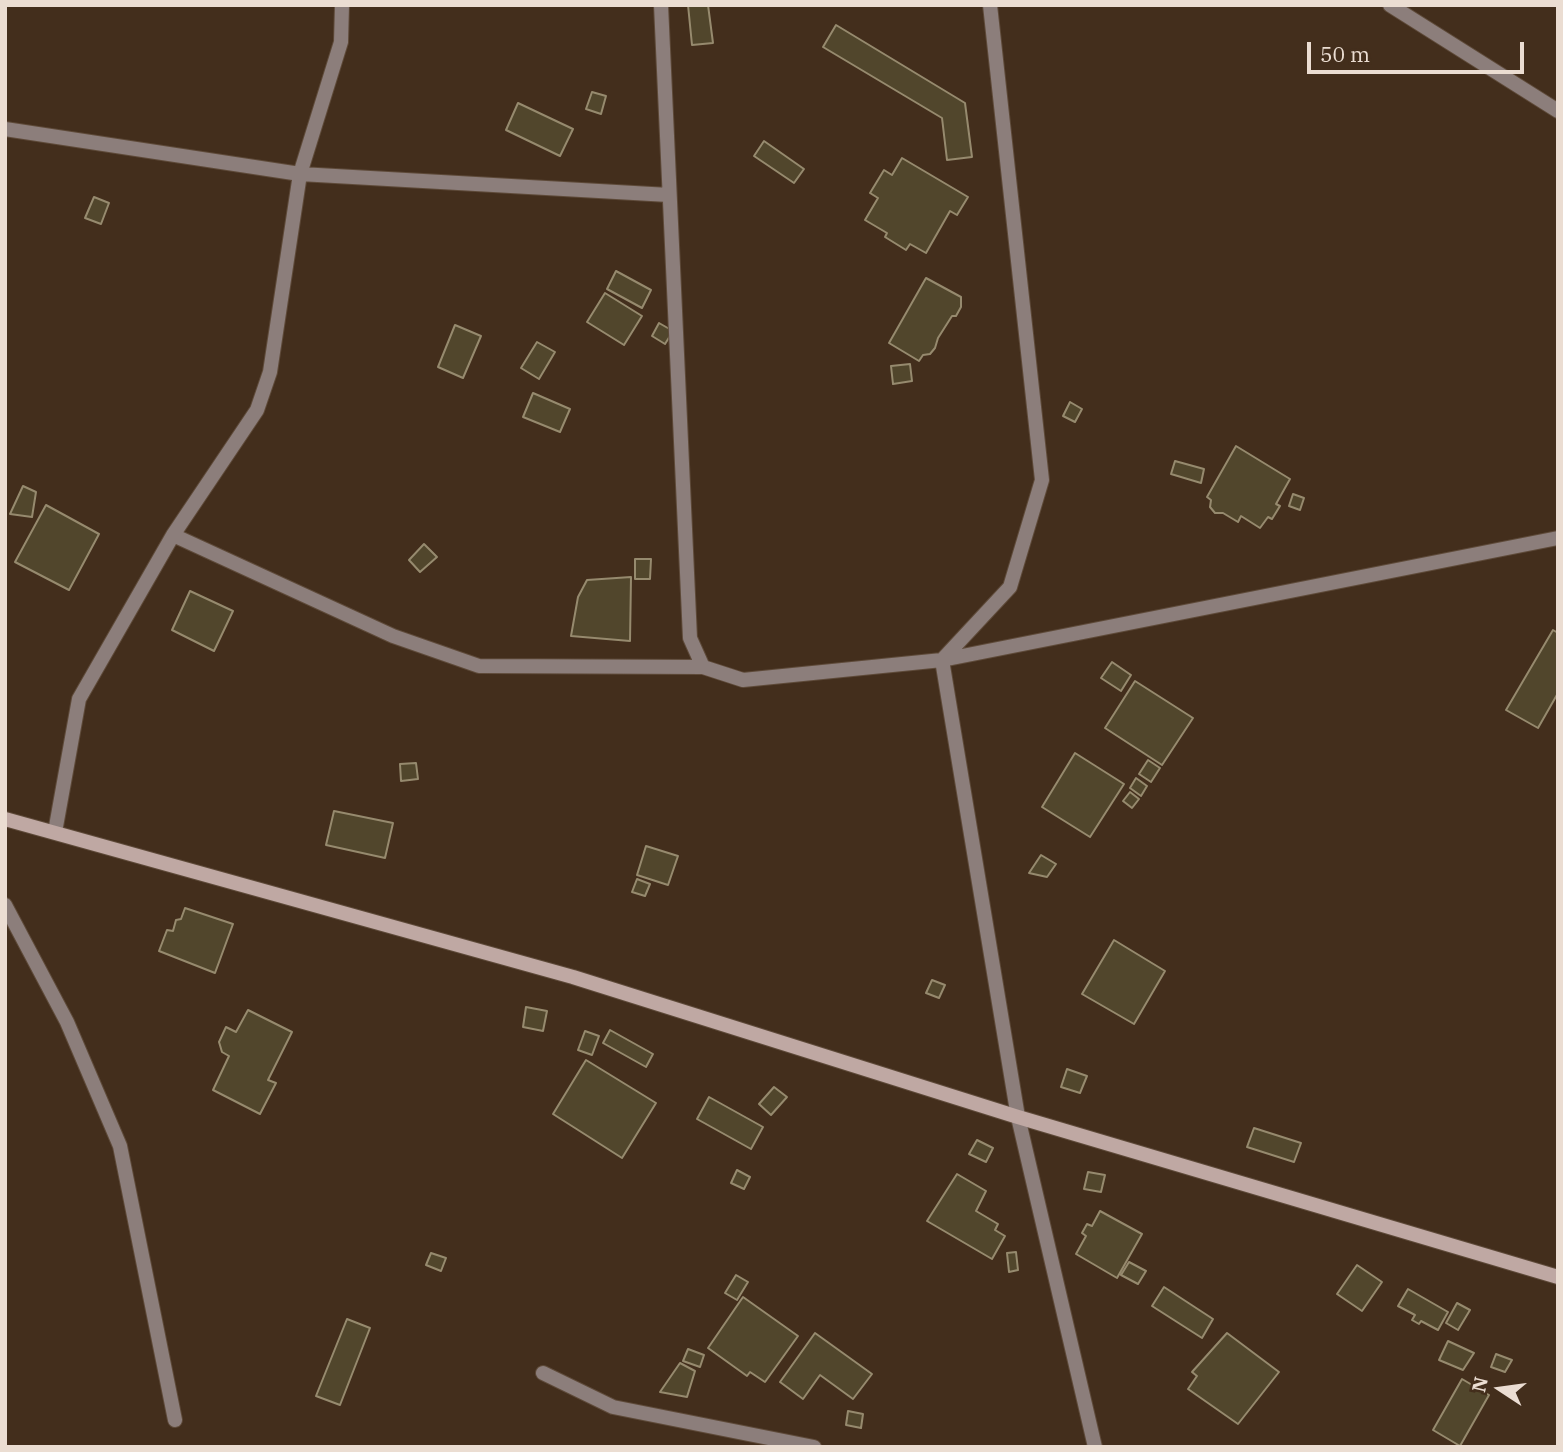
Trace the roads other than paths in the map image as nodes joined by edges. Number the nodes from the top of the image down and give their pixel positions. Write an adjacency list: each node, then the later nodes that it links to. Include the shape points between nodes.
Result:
1 (342, 5): 7 (street, via 341,42)
2 (661, 5): 8 (street)
3 (990, 5): 11 (street, via 1042,480 1010,587)
4 (1390, 5): 5 (street)
5 (1558, 111)
6 (5, 129): 7 (street)
7 (300, 174): 8 (street); 9 (street, via 270,372 257,411)
8 (670, 195): 12 (street, via 690,638)
9 (173, 535): 12 (street, via 393,636 479,666); 14 (street, via 79,699)
10 (1558, 538): 11 (street)
11 (942, 660): 12 (street, via 743,680); 16 (street)
12 (703, 667)
13 (5, 819): 14 (street)
14 (55, 832): 16 (street, via 573,977)
15 (5, 905): 19 (street, via 67,1023 120,1146)
16 (1017, 1117): 17 (street); 21 (street)
17 (1558, 1277)
18 (543, 1373): 20 (street, via 613,1407)
19 (175, 1420)
20 (814, 1447)
21 (1095, 1447)

